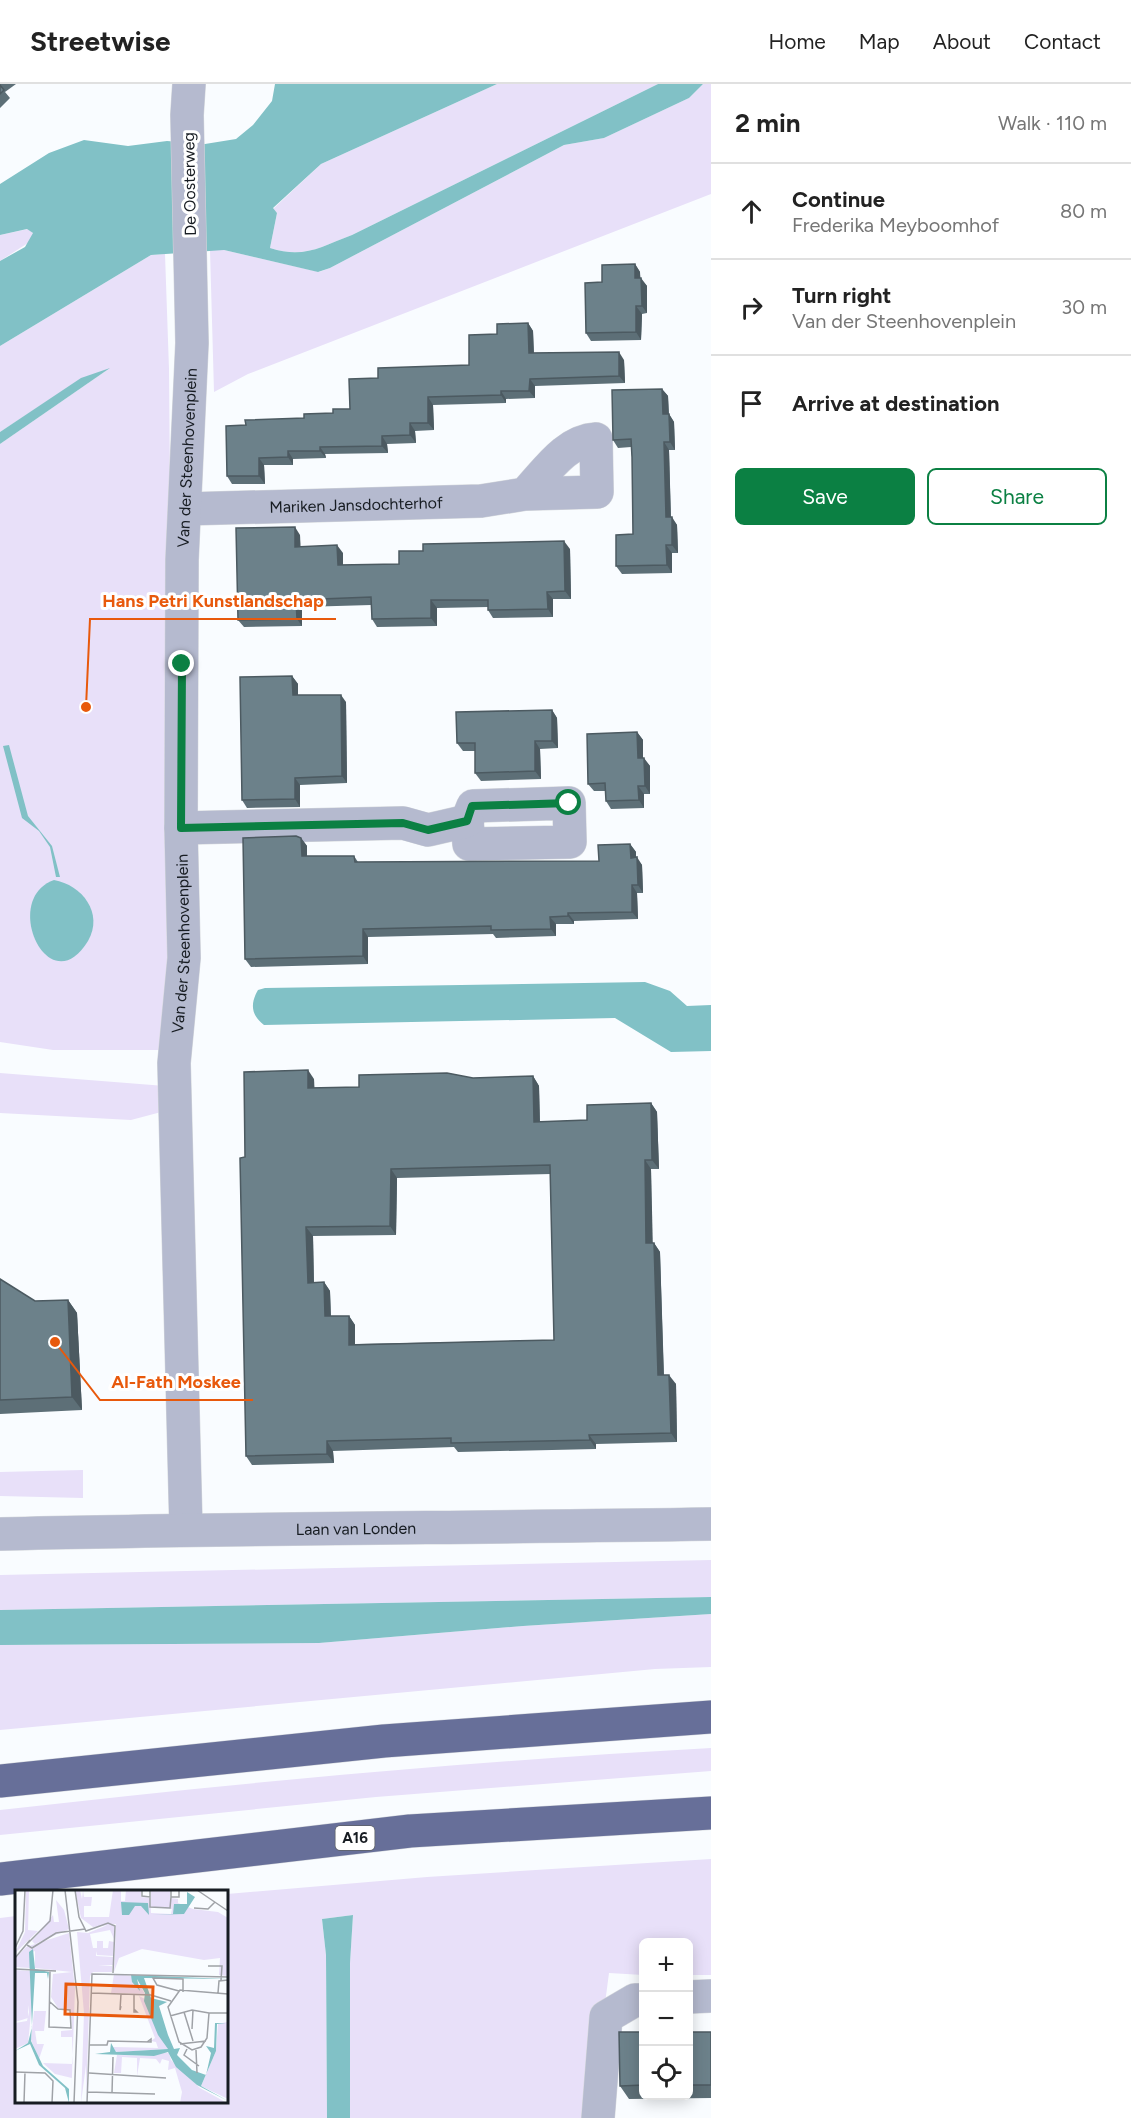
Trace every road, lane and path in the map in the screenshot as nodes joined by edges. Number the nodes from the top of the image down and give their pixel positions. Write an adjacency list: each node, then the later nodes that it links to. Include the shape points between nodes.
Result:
1 (188, 100): 2 (street, De Oosterweg)
2 (191, 285): 4 (street, Van der Steenhovenplein, via 191,401)
3 (525, 494): 4 (street, Mariken Jansdochterhof, via 481,501)
4 (184, 509): 6 (street, Van der Steenhovenplein)
5 (467, 821): 6 (street, via 428,830 403,823)
6 (181, 828): 8 (street, Van der Steenhovenplein, via 184,958 174,1063)
7 (711, 1524): 8 (street, Laan van Londen)
8 (186, 1529): 9 (street, Laan van Londen)
9 (0, 1534)
10 (711, 1717): 11 (highway, via 384,1741)
11 (0, 1781)
12 (711, 1813): 13 (highway, A16, via 410,1832)
13 (0, 1879)
14 (711, 1996): 15 (street)
15 (693, 1997)
16 (639, 2000): 17 (street, via 606,2017)
17 (598, 2118)

